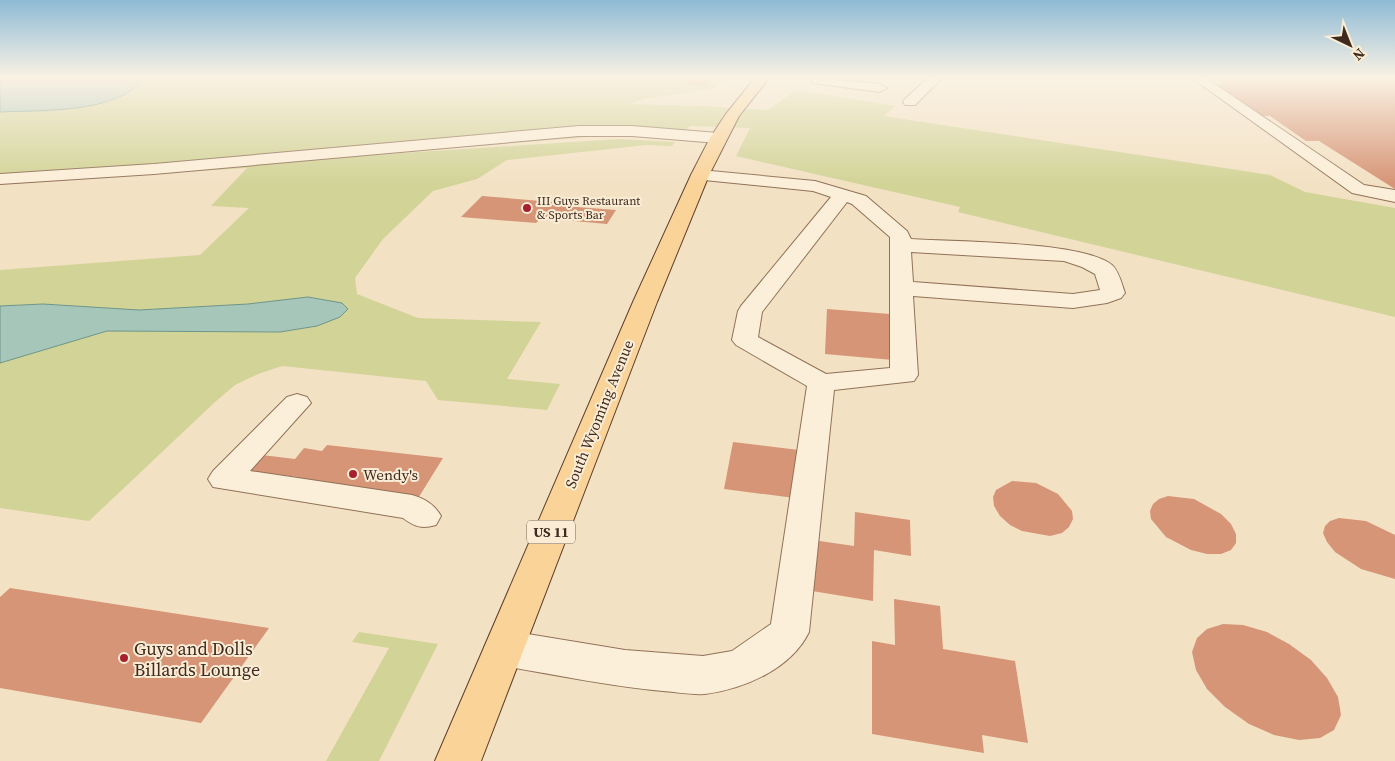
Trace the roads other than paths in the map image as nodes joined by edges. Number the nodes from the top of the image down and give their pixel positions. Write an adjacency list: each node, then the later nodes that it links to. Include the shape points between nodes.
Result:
1 (733, 114): 3 (main road, South Wyoming Avenue / US 11)
2 (1249, 114): 7 (lane, via 1358,189)
3 (718, 138): 4 (main road, South Wyoming Avenue / US 11); 5 (lane, via 632,130 579,131 144,170)
4 (700, 175): 6 (lane, via 815,186); 13 (main road, South Wyoming Avenue / US 11)
5 (0, 179)
6 (843, 195): 8 (lane, via 859,200 900,235); 10 (lane, via 750,311 745,340)
7 (1395, 196)
8 (901, 244): 9 (lane); 9 (lane, via 1065,255 1105,270 1113,293 1073,301)
9 (902, 288): 10 (lane, via 904,375)
10 (821, 383): 13 (lane, via 789,632 771,648 740,668 703,675 625,669)
11 (297, 403): 12 (lane, via 224,479 412,507)
12 (424, 516)
13 (504, 648): 14 (main road, South Wyoming Avenue / US 11)
14 (458, 761)

